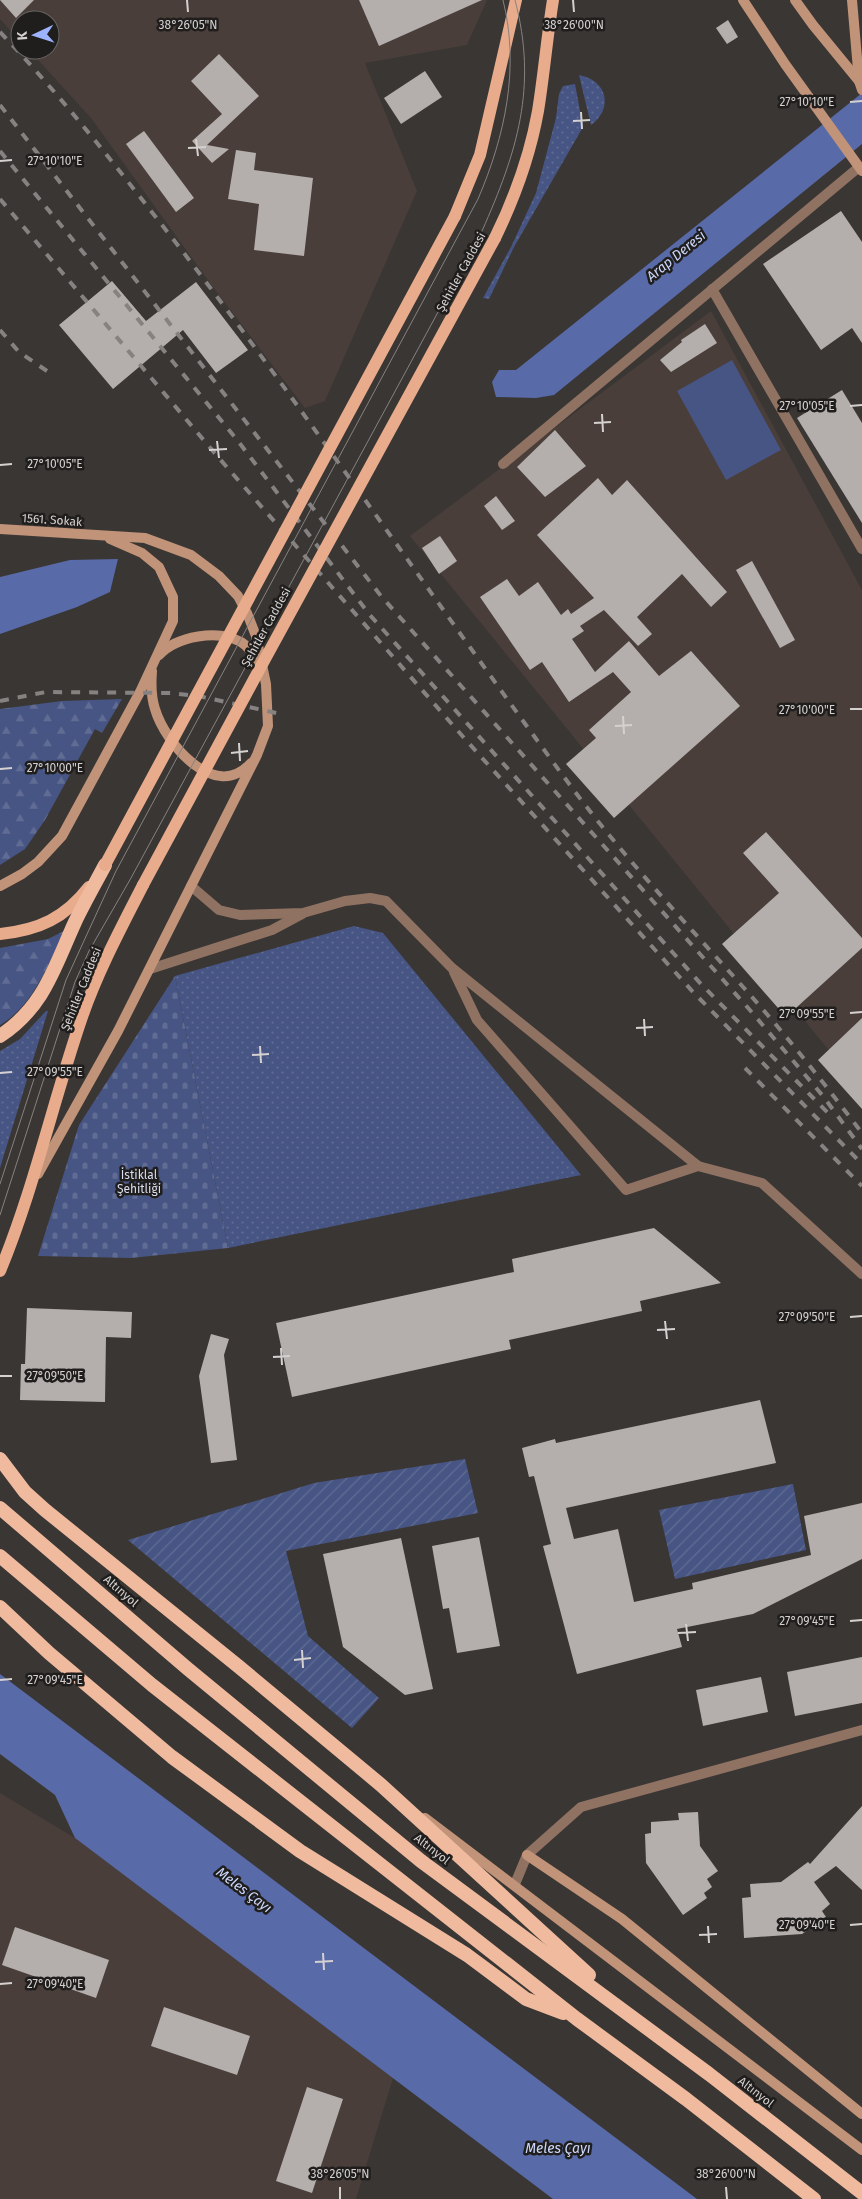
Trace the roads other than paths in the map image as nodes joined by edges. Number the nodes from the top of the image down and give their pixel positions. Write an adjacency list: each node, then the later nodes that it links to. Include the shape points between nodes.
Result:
1 (516, 0): 17 (main road, bridge, via 480,155 455,216)
2 (553, 0): 26 (main road, Şehitler Caddesi, bridge, via 538,111 515,196 116,937 83,1015)
3 (743, 0): 7 (main road)
4 (795, 0): 6 (main road)
5 (852, 0): 6 (main road)
6 (860, 85)
7 (860, 169): 8 (street)
8 (712, 289): 9 (street); 12 (street)
9 (503, 464)
10 (0, 529): 11 (main road, 1561. Sokak)
11 (102, 535): 13 (main road, via 152,559 170,586 173,621); 15 (main road, 1561. Sokak, via 153,541 191,555 219,576 238,596 247,613)
12 (862, 550)
13 (157, 657): 14 (main road); 15 (main road, via 182,641 206,636 225,637 250,650)
14 (152, 668): 16 (main road, via 155,710 166,734 185,758 203,770 228,775 242,770); 18 (main road, via 62,836 38,862)
15 (264, 672): 16 (main road, via 268,726)
16 (257, 755): 19 (main road)
17 (105, 865): 21 (main road, via 70,909 34,927); 24 (highway, via 45,989 16,1025)
18 (0, 886)
19 (191, 886): 20 (street, via 219,910 240,915); 23 (main road)
20 (303, 913): 22 (street, via 345,901 370,898 386,901); 23 (street, via 272,930)
21 (0, 934)
22 (452, 968): 25 (street); 25 (street, via 477,1020 626,1190)
23 (150, 969): 26 (main road)
24 (0, 1036)
25 (698, 1166): 28 (street, via 762,1183)
26 (30, 1188): 27 (main road, Şehitler Caddesi)
27 (0, 1271)
28 (862, 1274)
29 (0, 1459): 34 (highway, via 25,1492 45,1510)
30 (0, 1508): 38 (highway, Altınyol, via 188,1669 421,1861)
31 (0, 1556): 37 (highway, via 152,1685)
32 (0, 1606): 37 (highway, via 49,1653 172,1757 300,1851 428,1929 526,1999)
33 (862, 1730): 35 (street, via 581,1807)
34 (381, 1785): 36 (main road); 38 (highway)
35 (527, 1855): 36 (street); 39 (main road, via 622,1919)
36 (514, 1884): 40 (main road)
37 (577, 2019): 42 (highway)
38 (644, 2026): 41 (highway, Altınyol)
39 (862, 2114)
40 (862, 2150)
41 (862, 2193)
42 (814, 2199)

